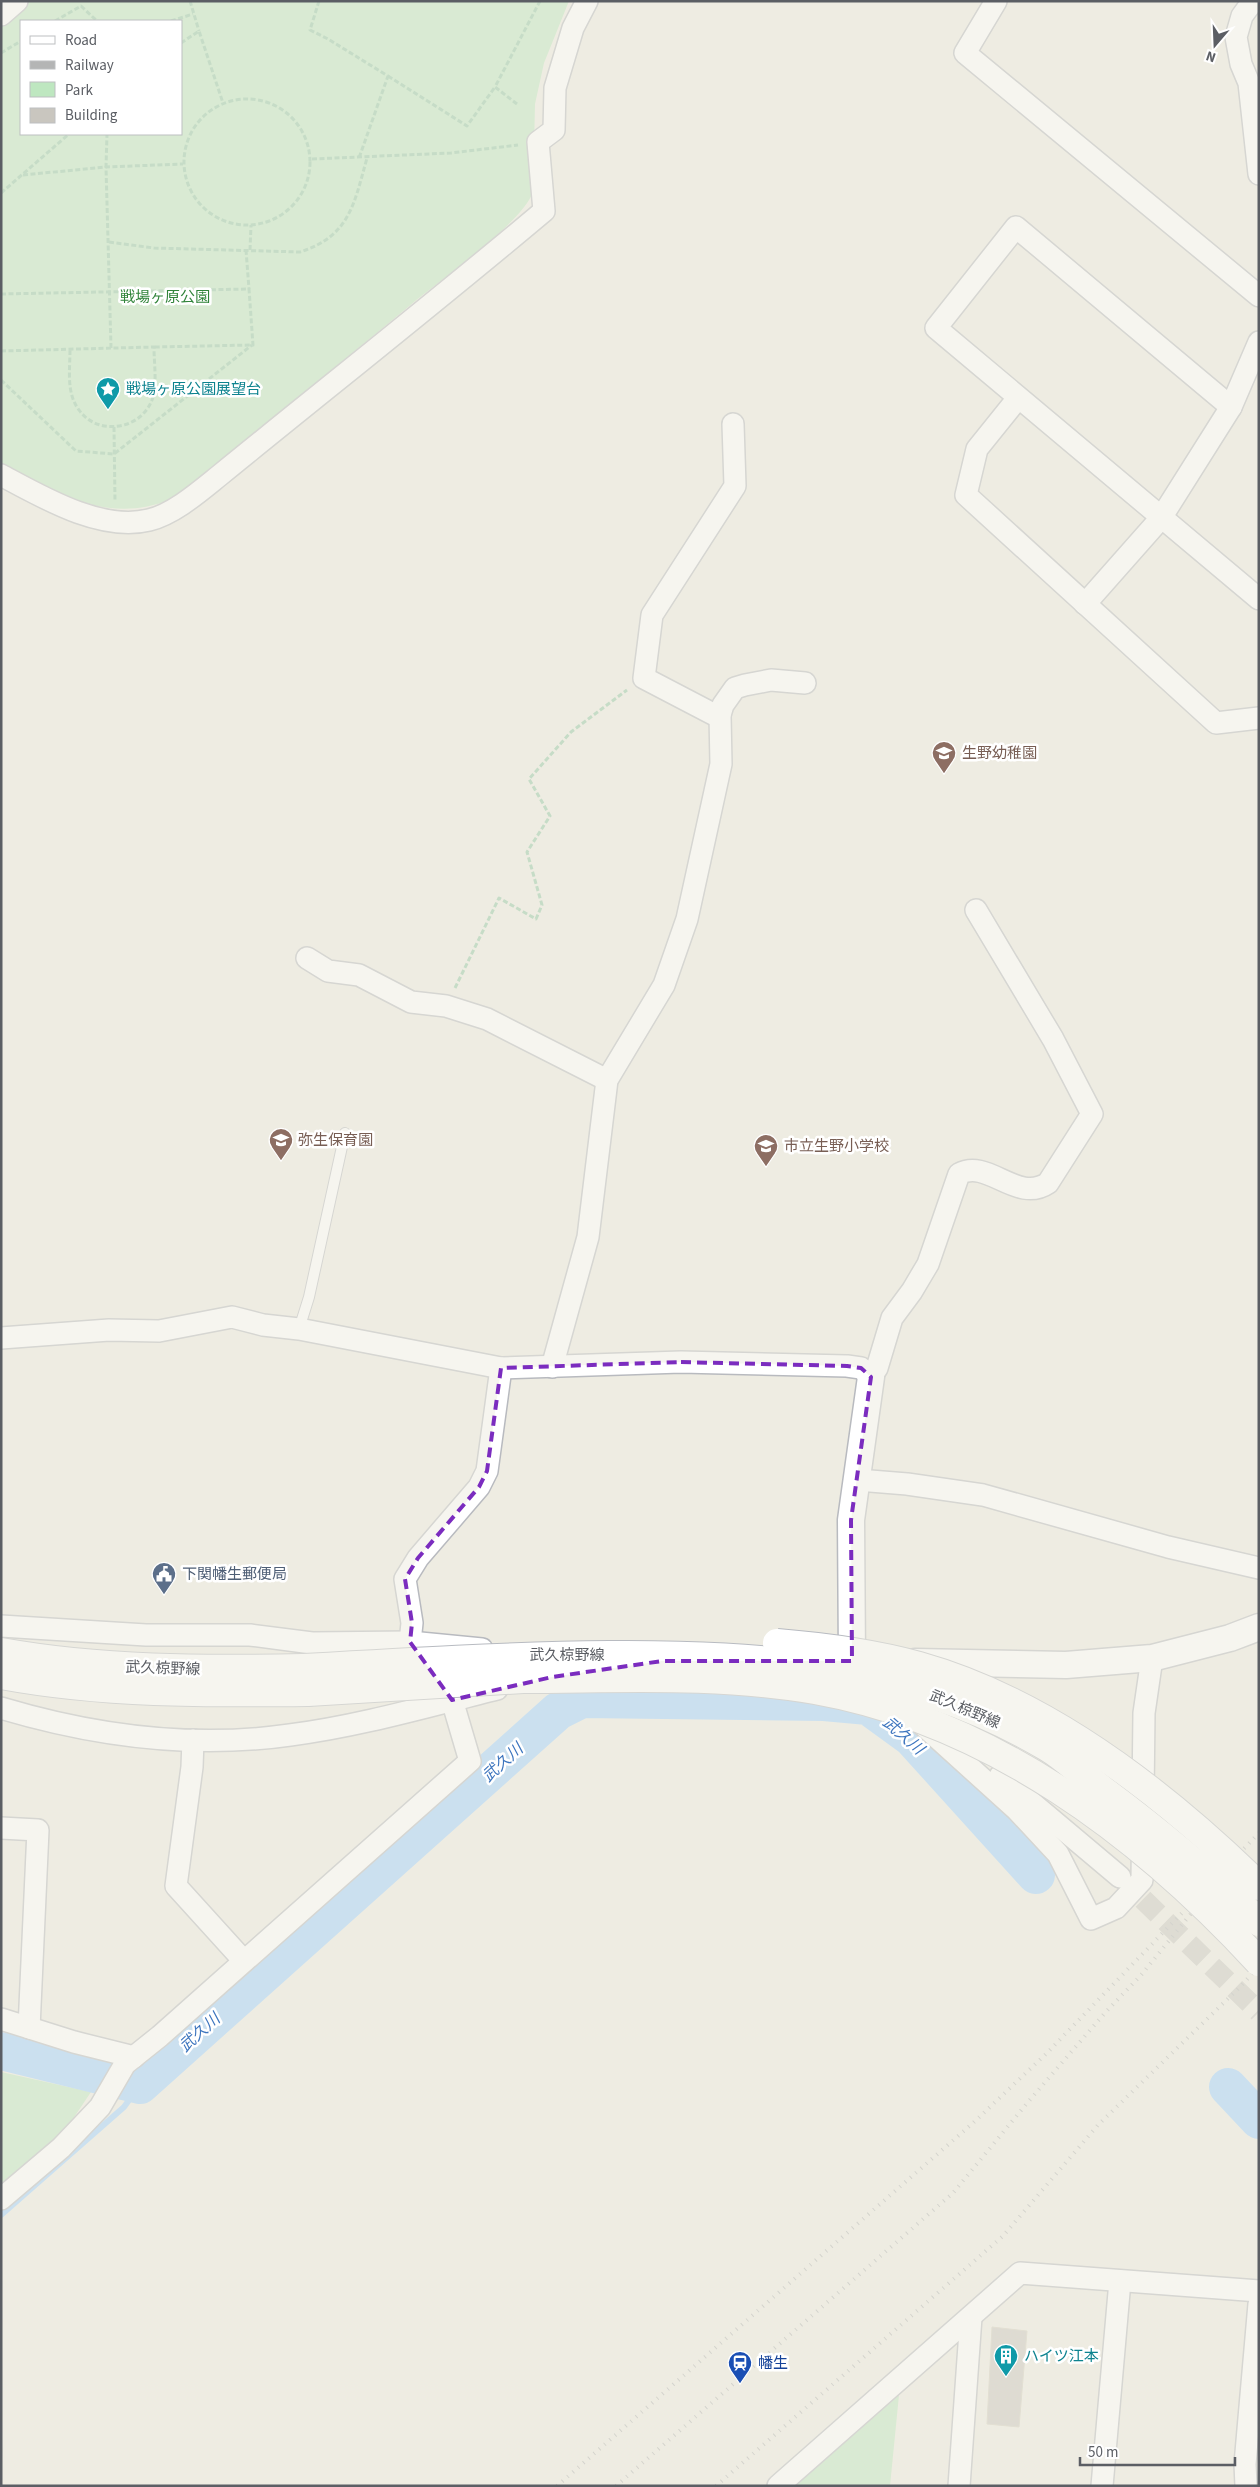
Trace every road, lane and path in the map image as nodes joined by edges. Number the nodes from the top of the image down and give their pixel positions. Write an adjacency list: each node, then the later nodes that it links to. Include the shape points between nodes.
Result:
1 (17, 1): 9 (street)
2 (190, 1): 8 (path)
3 (319, 1): 17 (path, via 310,30)
4 (540, 1): 18 (path)
5 (587, 1): 23 (street, via 573,28 555,88 554,130)
6 (996, 1): 38 (street, via 965,53)
7 (1253, 1): 29 (street, via 1242,16 1236,37 1241,64 1249,83)
8 (193, 14): 12 (path); 13 (path)
9 (1, 15)
10 (57, 20): 11 (path, via 82,6)
11 (96, 20)
12 (173, 20)
13 (199, 31): 15 (path); 19 (path)
14 (20, 42): 16 (path)
15 (182, 42)
16 (1, 52)
17 (388, 76): 18 (path, via 467,126); 24 (path)
18 (495, 86): 20 (path)
19 (224, 103): 26 (path, via 239,98 254,99 284,109 303,132); 27 (path, via 197,122 184,151)
20 (517, 104)
21 (68, 135): 30 (path)
22 (107, 135): 28 (path)
23 (538, 142): 25 (path, via 452,153); 53 (street, via 544,211 195,494 150,520)
24 (360, 158): 25 (path); 26 (path)
25 (367, 158): 34 (path, via 349,214 329,240 300,252)
26 (312, 159): 32 (path, via 308,179 293,206 283,216)
27 (184, 164): 28 (path); 32 (path, via 187,184 202,208 216,219)
28 (106, 168): 30 (path); 33 (path)
29 (1259, 174)
30 (23, 175): 31 (path)
31 (1, 193)
32 (251, 225): 34 (path)
33 (109, 242): 34 (path, via 154,248); 36 (path)
34 (248, 250): 35 (path)
35 (249, 289): 36 (path); 40 (path)
36 (110, 291): 37 (path); 42 (path)
37 (1, 294)
38 (1259, 296)
39 (1259, 342): 47 (street)
40 (252, 345): 41 (path); 50 (path)
41 (154, 347): 42 (path); 49 (path, via 154,386 149,406 132,422)
42 (111, 348): 43 (path)
43 (70, 350): 44 (path); 49 (path, via 70,392 79,411 89,420)
44 (1, 351)
45 (1, 380): 50 (path, via 76,450)
46 (1018, 398): 47 (street, via 936,328 1016,227); 52 (street); 55 (street, via 977,448 966,495)
47 (1231, 407): 52 (street)
48 (733, 424): 56 (street, via 735,486 652,615)
49 (114, 427): 50 (path)
50 (114, 454): 53 (path)
51 (1, 475): 53 (street, via 92,517)
52 (1161, 518): 54 (street); 55 (street)
53 (116, 520)
54 (1259, 598)
55 (1085, 604): 59 (street, via 1216,723)
56 (644, 678): 58 (street); 62 (path, via 571,732 529,779 550,816 526,852 542,905 536,919 499,898)
57 (805, 683): 58 (street, via 771,680 735,688)
58 (720, 715): 63 (street, via 721,764 687,919 664,985)
59 (1259, 718)
60 (976, 910): 69 (street, via 1092,1114 1048,1183 1042,1187 1032,1190 1016,1187 979,1171 968,1170 959,1174 928,1264 892,1318 878,1368)
61 (307, 958): 62 (street, via 328,971 359,975 411,1002)
62 (446, 1006): 63 (street, via 509,1028)
63 (607, 1080): 67 (street, via 588,1238)
64 (345, 1133): 65 (lane, via 309,1298)
65 (299, 1329): 66 (street, via 232,1317 159,1330 109,1330); 68 (street)
66 (1, 1338)
67 (552, 1367): 68 (street); 69 (street, via 681,1362 847,1366 861,1368)
68 (500, 1368): 74 (street, via 487,1471 479,1487 418,1558 405,1579 412,1622)
69 (871, 1377): 70 (street)
70 (858, 1480): 71 (street, via 983,1495); 78 (street, via 850,1541)
71 (1259, 1568)
72 (1, 1626): 74 (street, via 146,1635 250,1635 312,1643)
73 (1259, 1627): 76 (street)
74 (410, 1642): 77 (street, via 586,1660); 82 (street)
75 (1, 1652): 81 (main road, 武久椋野線, via 83,1663)
76 (1152, 1658): 78 (street, via 1066,1664); 78 (street, via 1144,1713 1142,1880 1116,1908 1091,1919 1058,1854 1024,1818)
77 (662, 1661): 78 (street); 82 (street, via 588,1670)
78 (852, 1661): 86 (street, via 922,1711)
79 (520, 1668): 81 (main road, 武久椋野線, bridge); 87 (main road, bridge, via 645,1645 774,1643 857,1652 921,1667 1005,1699 1094,1750 1189,1822); 88 (main road, 武久椋野線, bridge, via 718,1668 832,1682 895,1694 973,1724 1104,1791 1164,1836); 90 (main road, bridge, via 815,1690 943,1726 1018,1764 1104,1821 1153,1860)
80 (1, 1675): 81 (main road, 武久椋野線, via 149,1691)
81 (306, 1680)
82 (452, 1700): 84 (street, via 386,1718 289,1735 242,1740); 89 (street, via 470,1761)
83 (1, 1708): 84 (street, via 110,1734)
84 (193, 1740): 89 (street, via 176,1886)
85 (1, 1828): 92 (street, via 38,1830)
86 (1120, 1877)
87 (1259, 1886)
88 (1259, 1922)
89 (244, 1961): 93 (street)
90 (1259, 1962)
91 (1, 2019): 92 (street)
92 (30, 2028): 93 (street)
93 (130, 2060): 94 (street, via 100,2106 61,2148)
94 (1, 2199)
95 (1120, 2280): 96 (street); 98 (street, via 1020,2273); 101 (street)
96 (1259, 2291)
97 (1259, 2304): 102 (street, via 1245,2464)
98 (971, 2317): 99 (street); 100 (street)
99 (778, 2486)
100 (959, 2486)
101 (1102, 2486)
102 (1246, 2486)

